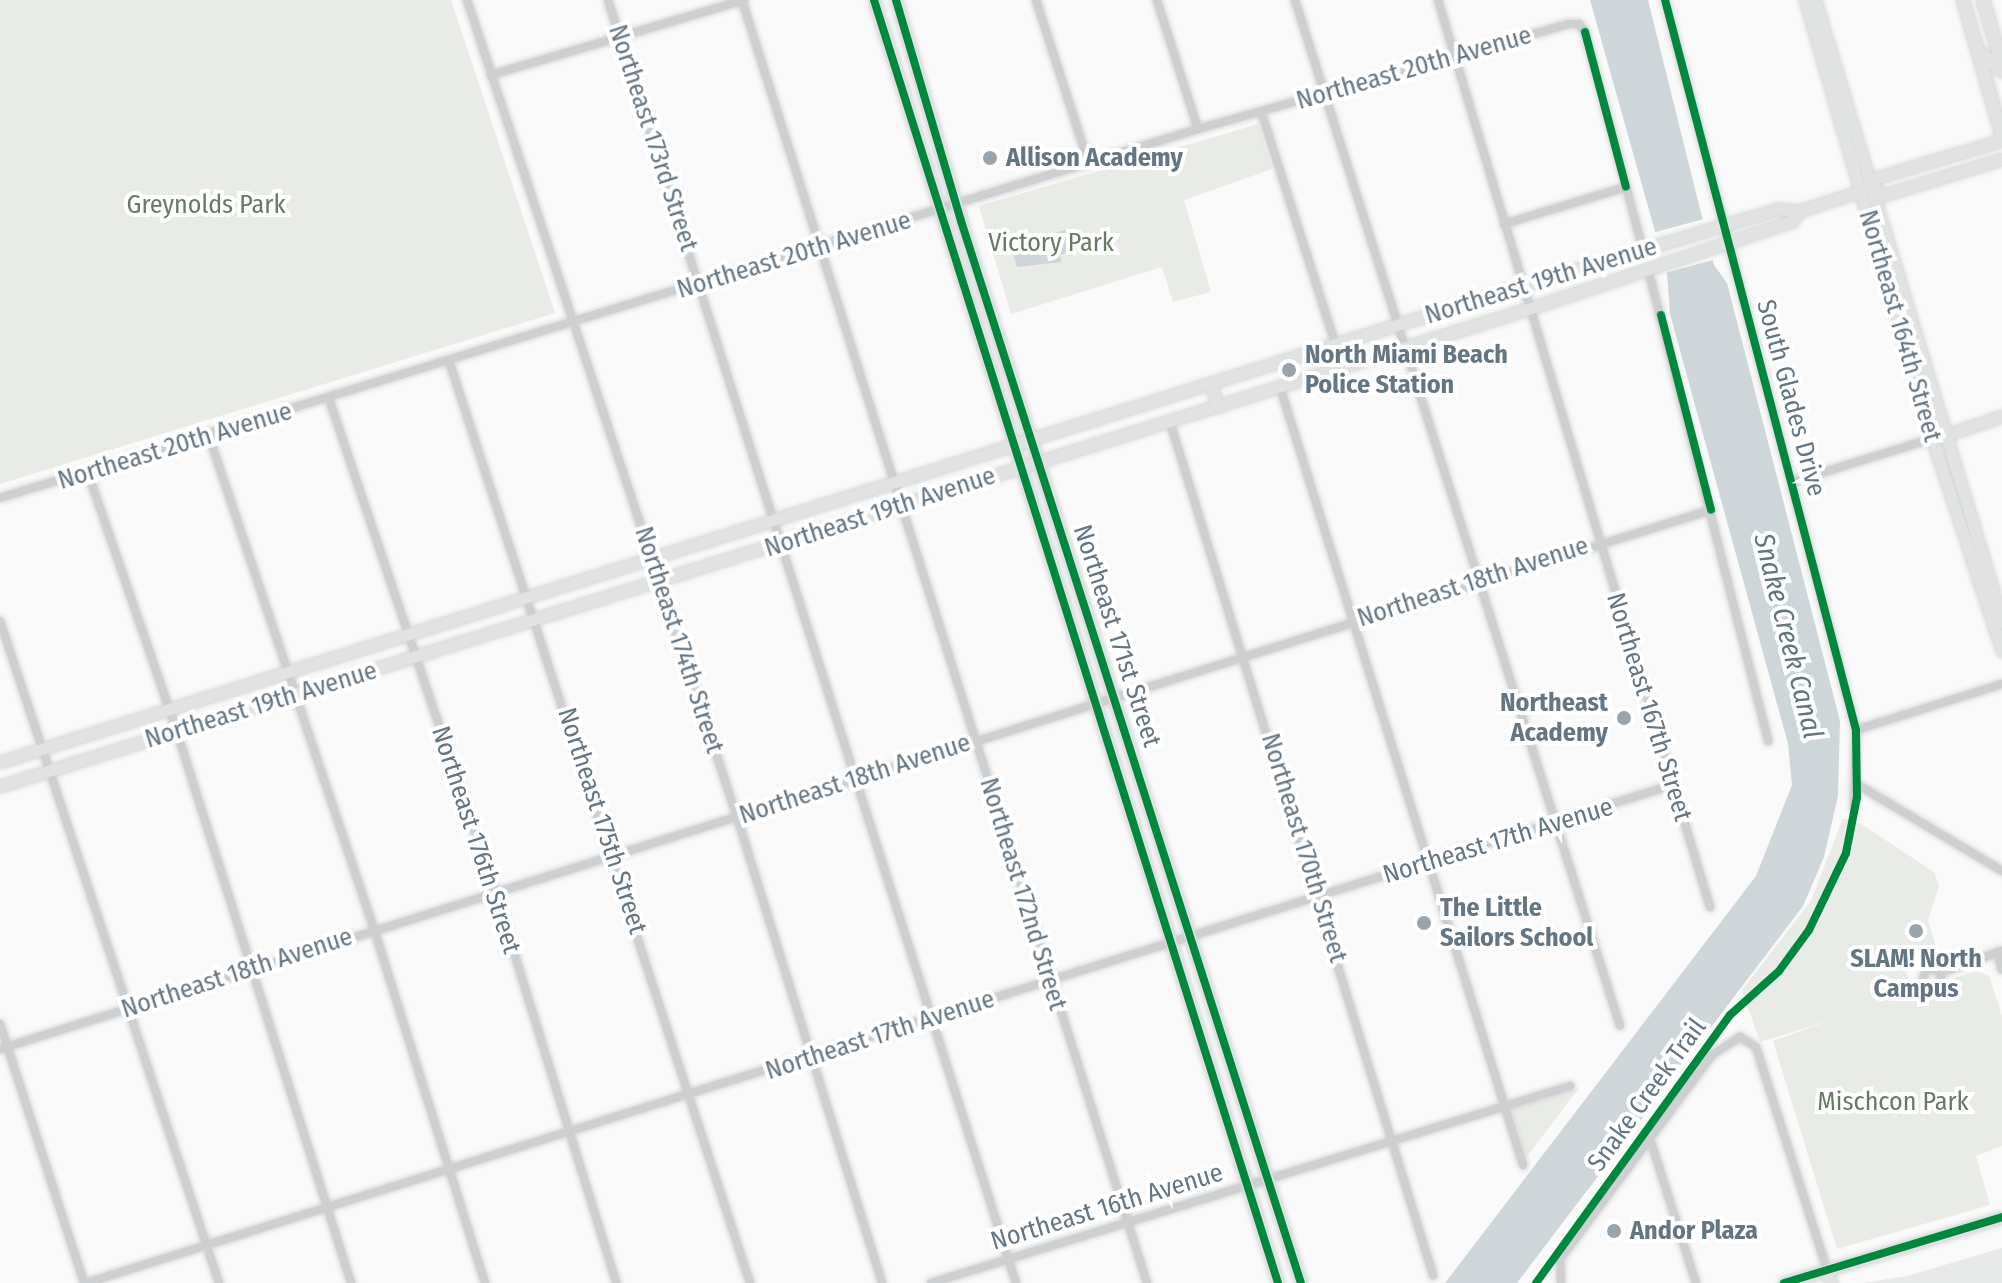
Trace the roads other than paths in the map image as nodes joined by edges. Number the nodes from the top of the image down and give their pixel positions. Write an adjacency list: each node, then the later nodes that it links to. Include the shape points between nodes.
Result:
1 (467, 0): 20 (street, Northeast 174th Street)
2 (608, 0): 15 (street, Northeast 173rd Street)
3 (743, 0): 15 (street); 36 (street, Northeast 172nd Street)
4 (874, 0): 31 (street, Northeast 171st Street)
5 (896, 0): 30 (street, Northeast 171st Street)
6 (1036, 0): 27 (street)
7 (1157, 0): 24 (street)
8 (1295, 0): 21 (street)
9 (1438, 0): 17 (street, Northeast 167th Street)
10 (1665, 0): 34 (street, South Glades Drive)
11 (1805, 0): 23 (street, Northeast 164th Street)
12 (1815, 0): 23 (street, Northeast 164th Street)
13 (1963, 0): 16 (main road)
14 (1983, 0): 18 (main road)
15 (620, 36): 20 (street); 39 (street, Northeast 173rd Street)
16 (1976, 46): 19 (main road, via 1991,66); 25 (main road)
17 (1454, 57): 21 (street, Northeast 20th Avenue); 28 (street, Northeast 20th Avenue, via 1579,24); 33 (street, Northeast 167th Street)
18 (2002, 64)
19 (2002, 71)
20 (491, 75): 42 (street, Northeast 174th Street)
21 (1324, 92): 22 (street, Northeast 20th Avenue); 43 (street)
22 (1261, 111): 24 (street, Northeast 20th Avenue); 44 (street)
23 (1844, 118): 29 (street, Northeast 164th Street)
24 (1198, 129): 27 (street, Northeast 20th Avenue)
25 (2002, 138): 29 (street, Northeast 19th Avenue, via 1879,177)
26 (2002, 159): 29 (street, Northeast 19th Avenue, via 1884,195)
27 (1089, 164): 30 (street, Northeast 20th Avenue)
28 (1626, 187): 33 (street); 37 (street)
29 (1866, 189): 32 (street, Northeast 19th Avenue); 56 (street, Northeast 164th Street)
30 (957, 204): 31 (street, Northeast 20th Avenue); 57 (street, Northeast 171st Street)
31 (940, 209): 36 (street, Northeast 20th Avenue); 58 (street, Northeast 171st Street)
32 (1799, 211): 34 (street, Northeast 19th Avenue, via 1777,209); 35 (street, Northeast 19th Avenue, via 1792,221)
33 (1504, 224): 40 (street, Northeast 167th Street)
34 (1724, 225): 35 (street, South Glades Drive); 37 (street, Northeast 19th Avenue)
35 (1730, 243): 38 (street, Northeast 19th Avenue); 63 (street, South Glades Drive)
36 (820, 247): 39 (street, Northeast 20th Avenue); 64 (street, Northeast 172nd Street)
37 (1643, 250): 40 (street, Northeast 19th Avenue)
38 (1648, 269): 41 (street, Northeast 19th Avenue); 67 (street)
39 (701, 284): 42 (street, Northeast 20th Avenue); 68 (street, Northeast 173rd Street)
40 (1521, 286): 41 (street, Northeast 167th Street); 43 (street, Northeast 19th Avenue)
41 (1528, 309): 45 (street, Northeast 19th Avenue); 70 (street, Northeast 167th Street)
42 (572, 322): 46 (street, Northeast 20th Avenue); 73 (street, Northeast 174th Street)
43 (1397, 325): 44 (street, Northeast 19th Avenue); 45 (street)
44 (1336, 344): 47 (street); 48 (street, Northeast 19th Avenue)
45 (1404, 348): 47 (street, Northeast 19th Avenue); 75 (street)
46 (449, 361): 50 (street, Northeast 20th Avenue); 76 (street, Northeast 175th Street)
47 (1343, 368): 49 (street, Northeast 19th Avenue)
48 (1211, 384): 51 (street); 54 (street, Northeast 19th Avenue)
49 (1280, 387): 51 (street, Northeast 19th Avenue); 78 (street)
50 (329, 399): 55 (street, Northeast 20th Avenue); 81 (street, Northeast 176th Street)
51 (1218, 407): 53 (street, Northeast 19th Avenue)
52 (2002, 416): 56 (street)
53 (1170, 422): 59 (street, Northeast 19th Avenue); 85 (street, Northeast 170th Street)
54 (1070, 428): 57 (street, Northeast 19th Avenue); 59 (street)
55 (209, 436): 62 (street, Northeast 20th Avenue); 87 (street)
56 (1938, 437): 63 (street); 80 (street, Northeast 164th Street); 84 (street, Northeast 164th Street)
57 (1031, 440): 58 (street, Northeast 19th Avenue); 60 (street, Northeast 171st Street)
58 (1014, 445): 61 (street, Northeast 171st Street); 64 (street, Northeast 19th Avenue)
59 (1077, 450): 60 (street, Northeast 19th Avenue)
60 (1039, 462): 61 (street, Northeast 19th Avenue); 69 (street, Northeast 171st Street)
61 (1021, 468): 66 (street, Northeast 19th Avenue); 72 (street, Northeast 171st Street)
62 (88, 473): 65 (street, Northeast 20th Avenue); 92 (street)
63 (1792, 482): 93 (street, South Glades Drive)
64 (894, 483): 66 (street, Northeast 172nd Street); 68 (street, Northeast 19th Avenue)
65 (0, 498)
66 (901, 505): 71 (street, Northeast 19th Avenue); 95 (street, Northeast 172nd Street)
67 (1711, 510): 70 (street, Northeast 18th Avenue); 96 (street)
68 (775, 520): 71 (street, Northeast 173rd Street); 73 (street, Northeast 19th Avenue)
69 (1064, 541): 72 (street); 82 (street, Northeast 171st Street)
70 (1599, 543): 75 (street, Northeast 18th Avenue); 101 (street, Northeast 167th Street)
71 (782, 544): 74 (street, Northeast 19th Avenue); 100 (street, Northeast 173rd Street)
72 (1047, 548): 83 (street, Northeast 171st Street)
73 (652, 558): 74 (street, Northeast 174th Street); 76 (street, Northeast 19th Avenue)
74 (660, 581): 77 (street, Northeast 19th Avenue); 105 (street, Northeast 174th Street)
75 (1477, 581): 78 (street, Northeast 18th Avenue); 106 (street)
76 (528, 596): 77 (street, Northeast 175th Street); 81 (street, Northeast 19th Avenue)
77 (536, 619): 86 (street, Northeast 19th Avenue); 107 (street, Northeast 175th Street)
78 (1353, 620): 85 (street, Northeast 18th Avenue); 108 (street)
79 (0, 621): 97 (street)
80 (2002, 621)
81 (408, 634): 86 (street, Northeast 176th Street); 87 (street, Northeast 19th Avenue)
82 (1097, 637): 83 (street); 90 (street, Northeast 171st Street)
83 (1077, 644): 91 (street, Northeast 171st Street)
84 (2002, 651)
85 (1244, 654): 90 (street, Northeast 18th Avenue); 111 (street, Northeast 170th Street)
86 (415, 656): 89 (street, Northeast 19th Avenue); 110 (street, Northeast 176th Street)
87 (286, 672): 89 (street); 92 (street, Northeast 19th Avenue)
88 (2002, 684): 93 (street)
89 (294, 694): 94 (street, Northeast 19th Avenue); 113 (street)
90 (1115, 696): 91 (street, Northeast 18th Avenue); 114 (street, Northeast 171st Street)
91 (1095, 702): 95 (street, Northeast 18th Avenue); 115 (street, Northeast 171st Street)
92 (166, 710): 94 (street); 97 (street, Northeast 19th Avenue)
93 (1856, 730): 102 (street, South Glades Drive)
94 (177, 732): 99 (street, Northeast 19th Avenue); 118 (street)
95 (974, 741): 100 (street, Northeast 18th Avenue); 120 (street, Northeast 172nd Street)
96 (1768, 741)
97 (41, 749): 98 (street, Northeast 19th Avenue); 99 (street)
98 (0, 762)
99 (52, 770): 103 (street, Northeast 19th Avenue); 121 (street)
100 (857, 780): 105 (street, Northeast 18th Avenue); 122 (street, Northeast 173rd Street)
101 (1672, 785): 106 (street, Northeast 17th Avenue); 112 (street, Northeast 167th Street)
102 (1858, 785): 104 (street, South Glades Drive); 109 (street)
103 (0, 786)
104 (1854, 808)
105 (737, 817): 107 (street, Northeast 18th Avenue); 126 (street, Northeast 174th Street)
106 (1554, 823): 108 (street, Northeast 17th Avenue); 124 (street)
107 (613, 856): 110 (street, Northeast 18th Avenue); 128 (street, Northeast 175th Street)
108 (1428, 863): 111 (street, Northeast 17th Avenue); 129 (street)
109 (2002, 871)
110 (495, 891): 113 (street, Northeast 18th Avenue); 130 (street, Northeast 176th Street)
111 (1319, 896): 114 (street, Northeast 17th Avenue); 132 (street, Northeast 170th Street)
112 (1710, 907)
113 (374, 929): 118 (street, Northeast 18th Avenue); 134 (street)
114 (1193, 937): 115 (street, Northeast 17th Avenue); 135 (street, Northeast 171st Street)
115 (1171, 944): 120 (street, Northeast 17th Avenue); 136 (street, Northeast 171st Street)
116 (1999, 952): 117 (street); 119 (street)
117 (2002, 969)
118 (252, 970): 121 (street, Northeast 18th Avenue); 137 (street)
119 (1942, 972)
120 (1051, 982): 122 (street, Northeast 17th Avenue); 139 (street, Northeast 172nd Street)
121 (129, 1009): 125 (street, Northeast 18th Avenue); 140 (street)
122 (932, 1018): 126 (street, Northeast 17th Avenue); 141 (street, Northeast 173rd Street)
123 (0, 1024): 125 (street)
124 (1620, 1026)
125 (4, 1048): 144 (street)
126 (813, 1056): 128 (street, Northeast 17th Avenue); 150 (street, Northeast 174th Street)
127 (1570, 1086): 129 (street, Northeast 16th Avenue)
128 (690, 1095): 130 (street, Northeast 17th Avenue); 149 (street, Northeast 175th Street)
129 (1507, 1105): 132 (street, Northeast 16th Avenue); 133 (street)
130 (568, 1131): 134 (street, Northeast 17th Avenue); 148 (street, Northeast 176th Street)
131 (1650, 1139): 142 (street, via 1712,1055 1730,1041 1746,1038 1756,1047); 156 (street, via 1558,1266); 157 (street)
132 (1395, 1140): 135 (street, Northeast 16th Avenue); 143 (street, Northeast 170th Street)
133 (1523, 1165)
134 (448, 1170): 137 (street, Northeast 17th Avenue); 147 (street)
135 (1268, 1177): 136 (street, Northeast 16th Avenue); 155 (street, Northeast 171st Street)
136 (1247, 1184): 139 (street, Northeast 16th Avenue); 154 (street, Northeast 171st Street)
137 (327, 1208): 140 (street, Northeast 17th Avenue); 146 (street)
138 (2002, 1217): 142 (street)
139 (1126, 1220): 141 (street, Northeast 16th Avenue); 153 (street, Northeast 172nd Street)
140 (207, 1246): 144 (street, Northeast 17th Avenue); 145 (street)
141 (1008, 1259): 151 (street, Northeast 16th Avenue); 152 (street, Northeast 173rd Street)
142 (1827, 1270): 158 (street); 159 (street)
143 (1433, 1275)
144 (85, 1283)
145 (219, 1283)
146 (351, 1283)
147 (485, 1283)
148 (616, 1283)
149 (750, 1283)
150 (882, 1283)
151 (931, 1283)
152 (1016, 1283)
153 (1147, 1283)
154 (1278, 1283)
155 (1301, 1283)
156 (1561, 1283)
157 (1696, 1283)
158 (1784, 1283)
159 (1831, 1283)

